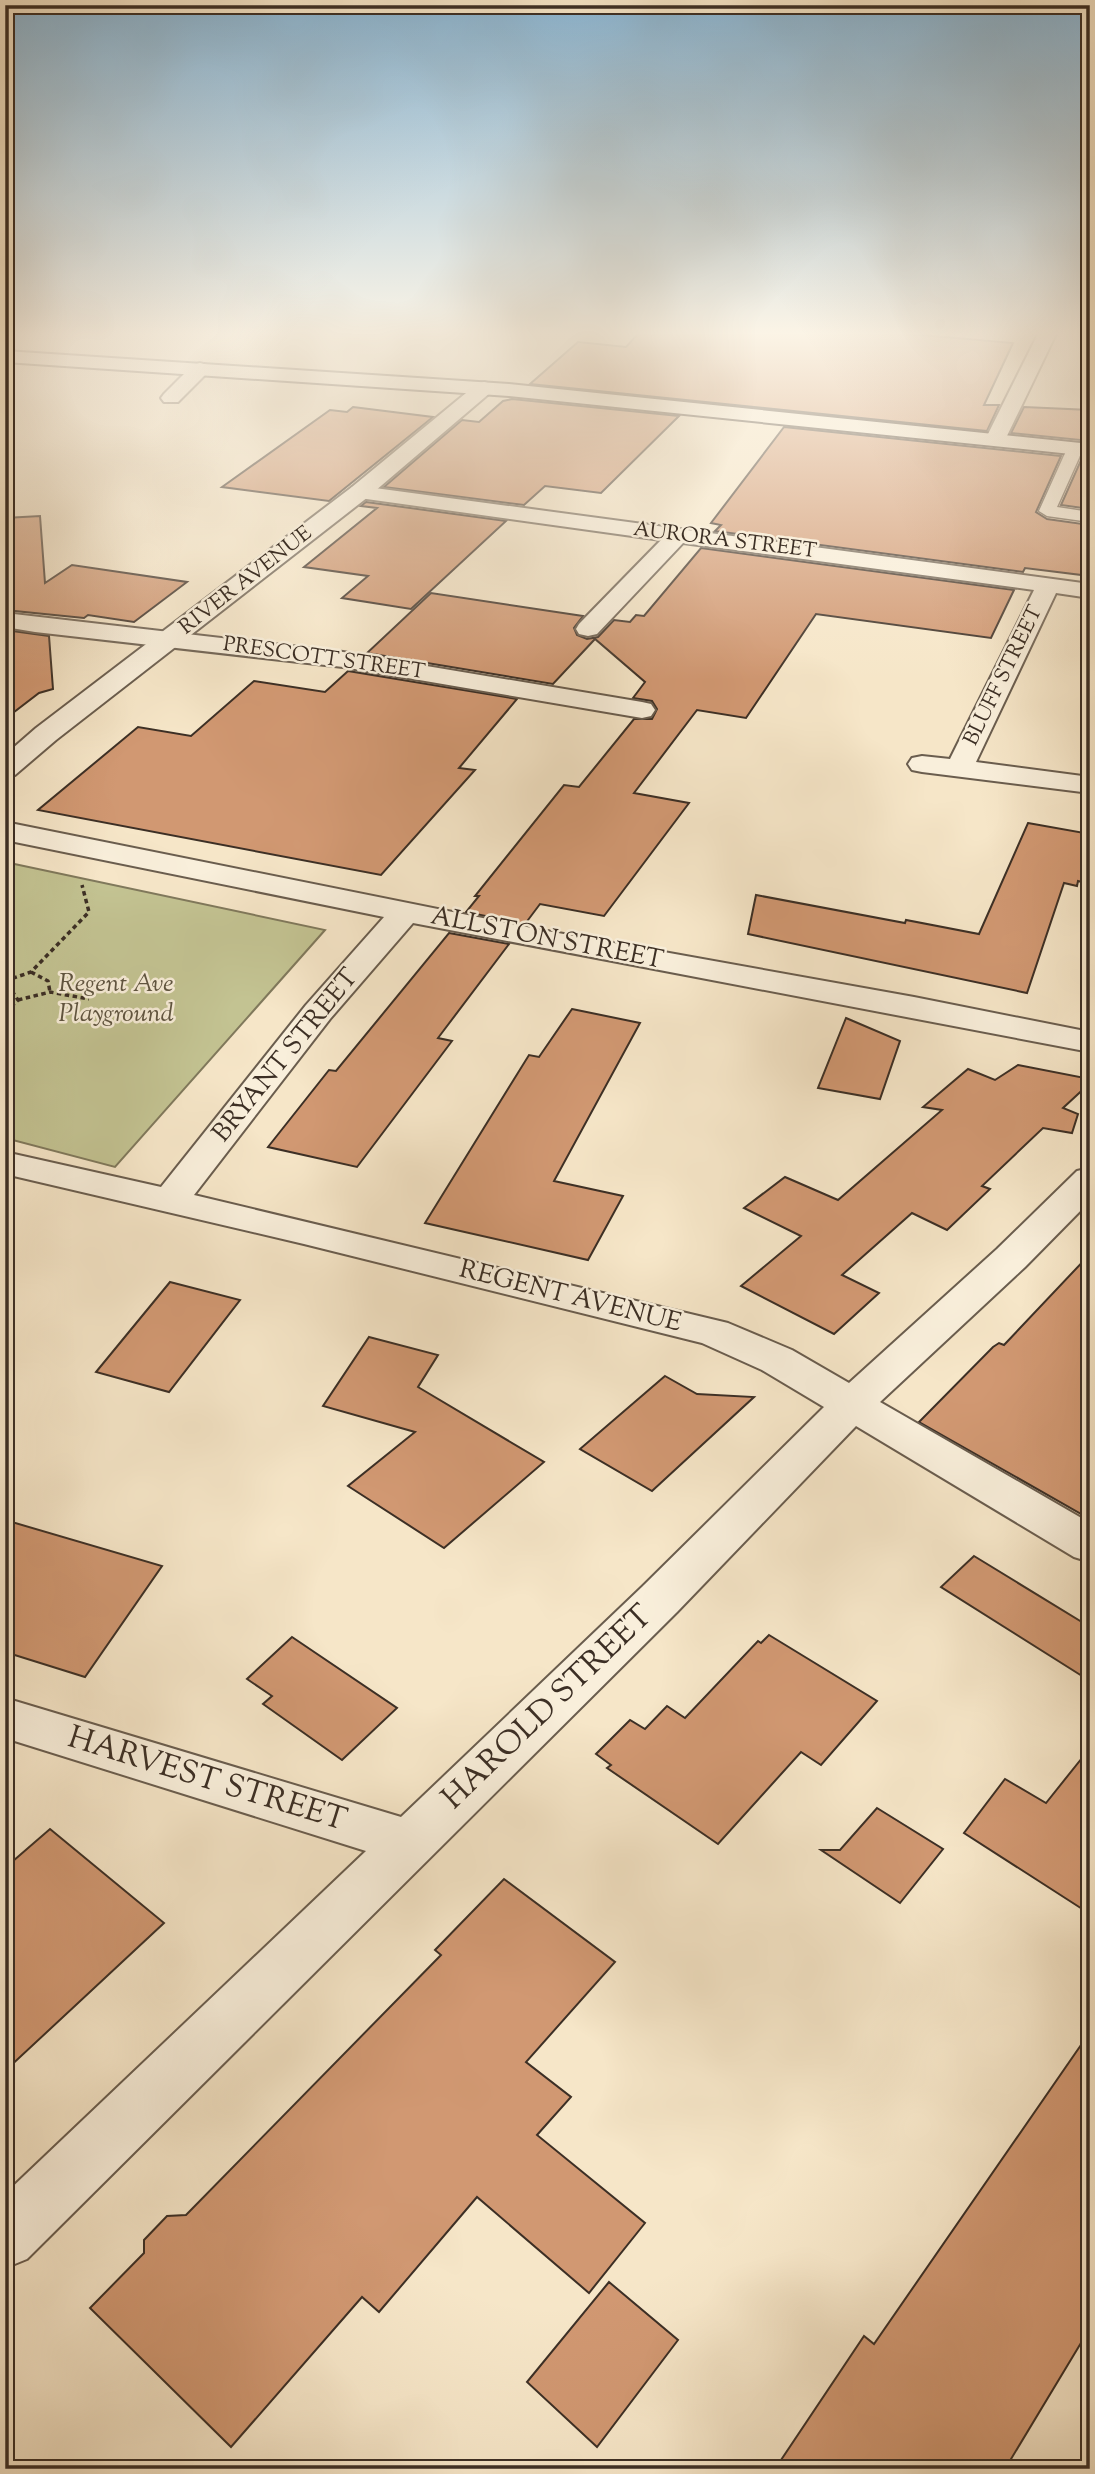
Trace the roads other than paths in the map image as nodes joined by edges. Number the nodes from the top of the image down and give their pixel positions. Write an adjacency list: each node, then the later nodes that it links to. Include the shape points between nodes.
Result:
1 (411, 449): 5 (street, RIVER AVENUE)
2 (1082, 449): 3 (lane)
3 (1067, 468): 4 (lane); 6 (lane, via 1047,511)
4 (1090, 470)
5 (360, 492): 7 (street, AURORA STREET); 12 (street, RIVER AVENUE)
6 (1090, 517)
7 (677, 536): 8 (street, AURORA STREET); 11 (street)
8 (1048, 585): 9 (street, AURORA STREET); 15 (street, BLUFF STREET)
9 (1090, 591)
10 (5, 620): 12 (street, PRESCOTT STREET)
11 (588, 629)
12 (171, 641): 13 (street, PRESCOTT STREET, via 357,662); 16 (street, RIVER AVENUE)
13 (642, 710)
14 (922, 764): 15 (street)
15 (960, 767): 17 (street)
16 (5, 769)
17 (1090, 785)
18 (5, 831): 19 (street, ALLSTON STREET)
19 (406, 912): 20 (street, ALLSTON STREET); 23 (street, BRYANT STREET, via 318,1012)
20 (1090, 1042)
21 (5, 1163): 23 (street, REGENT AVENUE)
22 (1090, 1180): 24 (street, HAROLD STREET)
23 (169, 1202): 24 (street, REGENT AVENUE, via 714,1333 777,1360)
24 (851, 1405): 25 (street, REGENT AVENUE); 27 (street, HAROLD STREET, via 660,1599)
25 (1090, 1545)
26 (5, 1718): 27 (street, HARVEST STREET)
27 (409, 1842): 28 (street, HAROLD STREET)
28 (5, 2238)

